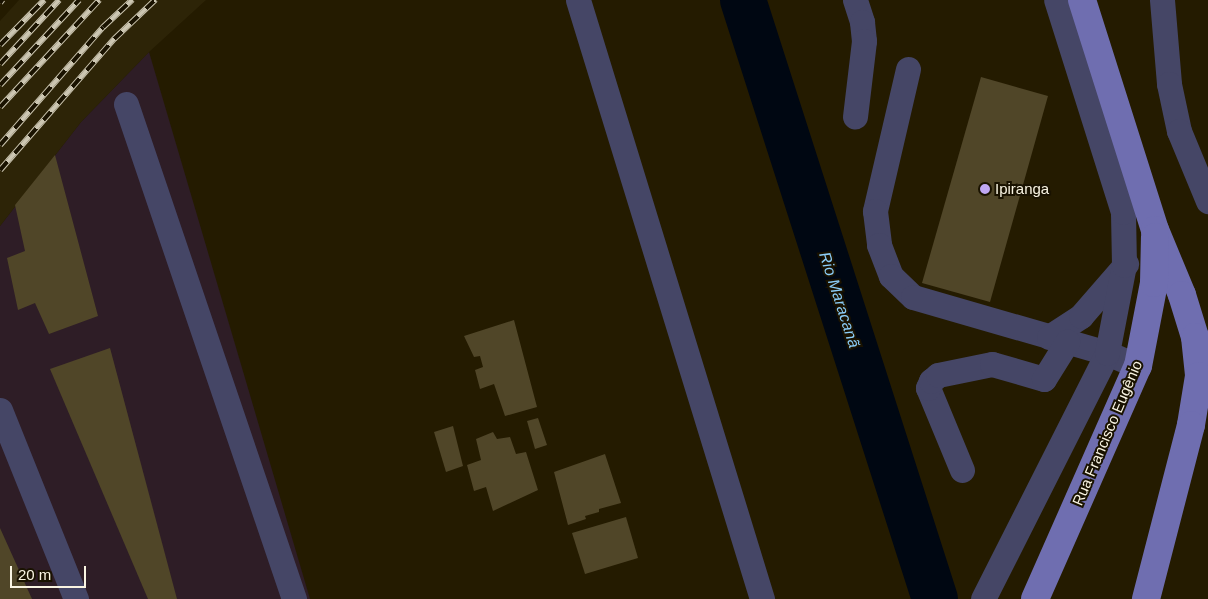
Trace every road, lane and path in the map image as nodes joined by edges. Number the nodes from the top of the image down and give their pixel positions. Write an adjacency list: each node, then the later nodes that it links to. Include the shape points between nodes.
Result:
1 (578, 0): 20 (street)
2 (854, 0): 8 (street, via 862,22 864,41)
3 (1056, 0): 11 (street, via 1121,206 1125,233)
4 (1082, 0): 10 (main road, Rua Francisco Eugênio)
5 (1162, 0): 9 (street, via 1169,84 1179,131)
6 (908, 69): 13 (street, via 875,211 879,245 892,276 913,297)
7 (126, 104): 19 (street)
8 (855, 116)
9 (1208, 201)
10 (1155, 230): 11 (street); 12 (main road, Rua Francisco Eugênio); 15 (main road, Rua Francisco Eugênio, via 1154,283)
11 (1124, 265): 13 (street); 14 (street)
12 (1200, 338): 23 (main road, Rua Francisco Eugênio, via 1199,376 1191,425)
13 (1058, 340): 14 (street); 17 (street, via 1048,377 1044,379 992,364 938,375 931,381 928,388)
14 (1107, 353): 15 (street); 21 (street)
15 (1138, 366): 22 (main road, Rua Francisco Eugênio)
16 (0, 410): 18 (street)
17 (962, 470)
18 (76, 599)
19 (294, 599)
20 (762, 599)
21 (983, 599)
22 (1035, 599)
23 (1146, 599)

